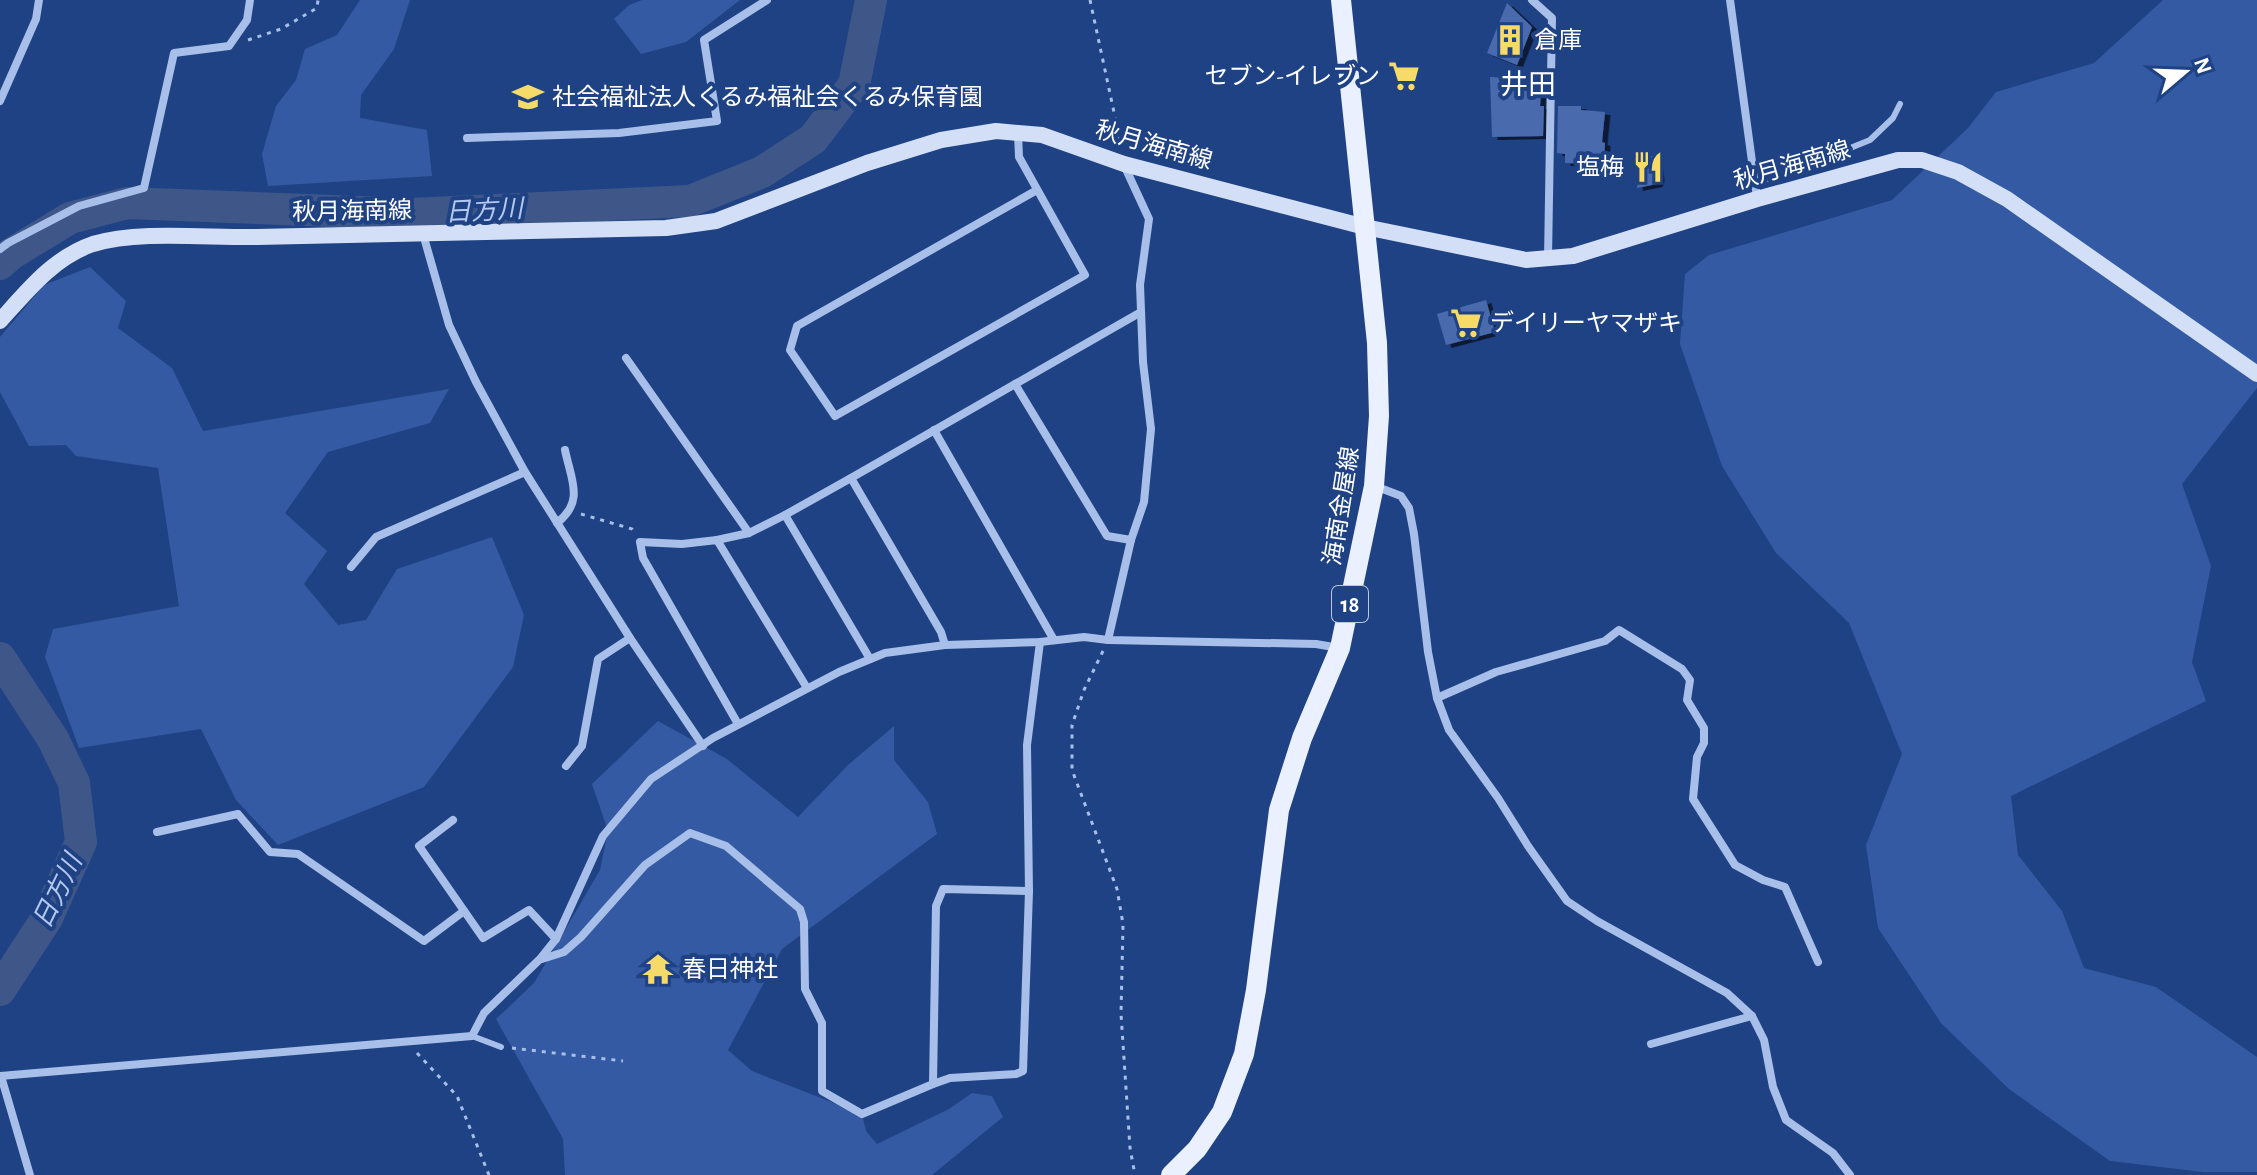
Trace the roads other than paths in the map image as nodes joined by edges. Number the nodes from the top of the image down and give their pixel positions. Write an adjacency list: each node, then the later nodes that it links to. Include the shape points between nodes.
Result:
1 (39, 0): 7 (street, via 36,19)
2 (250, 0): 16 (street, via 247,20 229,46 174,53 144,188 79,206)
3 (767, 0): 10 (street, via 704,40 717,121 619,133)
4 (1341, 0): 14 (main road, 海南金屋線 / 18)
5 (1532, 0): 17 (street, via 1552,18)
6 (1730, 0): 13 (street)
7 (0, 101)
8 (1900, 104): 13 (lane, via 1870,140)
9 (1018, 133): 11 (main road, 秋月海南線, via 1042,135); 12 (street, via 1019,157); 15 (main road, 秋月海南線, via 941,140 716,221 666,228)
10 (467, 138)
11 (1124, 164): 14 (main road, 秋月海南線); 18 (street, via 1149,219)
12 (1037, 190): 12 (street, via 1085,275 835,416 790,350 797,326)
13 (1757, 191): 17 (main road, 秋月海南線, via 1573,256); 21 (main road, 秋月海南線, via 1898,160 1922,160 1958,172 2007,199)
14 (1365, 227): 17 (main road, 秋月海南線, via 1526,260); 27 (main road, 海南金屋線 / 18, via 1377,343)
15 (423, 234): 19 (main road, 秋月海南線, via 128,237 92,244 39,278); 25 (street, via 449,325)
16 (0, 249)
17 (1548, 258)
18 (1141, 312): 22 (street); 32 (street, via 1151,429 1144,502)
19 (0, 321)
20 (626, 358): 30 (street)
21 (2257, 374)
22 (1015, 384): 23 (street); 32 (street, via 1107,536)
23 (934, 430): 26 (street); 35 (street)
24 (565, 450): 29 (street, via 574,496 571,511)
25 (525, 472): 29 (street); 33 (street, via 376,537)
26 (851, 478): 28 (street); 38 (street)
27 (1374, 486): 39 (main road, 海南金屋線 / 18); 42 (street, via 1401,496 1409,508)
28 (785, 515): 30 (street); 40 (street)
29 (557, 523): 34 (street)
30 (749, 533): 31 (street)
31 (717, 540): 41 (street); 43 (street, via 640,542 643,558)
32 (1131, 540): 36 (street)
33 (351, 567)
34 (630, 638): 44 (street); 45 (street, via 598,659 582,746)
35 (1054, 640): 36 (street); 37 (street)
36 (1108, 640): 39 (street)
37 (1040, 642): 38 (street); 48 (street, via 1027,745)
38 (945, 645): 40 (street)
39 (1340, 648): 60 (main road, 海南金屋線 / 18, via 1279,810 1244,1054 1222,1112)
40 (870, 659): 41 (street)
41 (807, 688): 43 (street)
42 (1437, 698): 52 (street, via 1496,672 1605,641 1619,630 1682,669 1690,680 1687,700 1704,728 1693,799 1735,865 1785,887); 53 (street, via 1449,730 1567,901 1727,993)
43 (738, 724): 44 (street)
44 (703, 746): 50 (street, via 651,779 603,836)
45 (566, 766)
46 (453, 820): 49 (street, via 419,846)
47 (157, 832): 49 (street, via 238,814 270,852 298,854 424,941)
48 (1029, 891): 58 (street, via 1023,1071); 58 (street, via 943,889 936,906)
49 (464, 911): 50 (street, via 483,938 529,910)
50 (556, 939): 51 (street)
51 (540, 959): 54 (street, via 484,1013); 58 (street, via 564,952 645,865 690,833 726,846 800,909 805,989 822,1023 822,1091 862,1114)
52 (1818, 962)
53 (1752, 1016): 55 (street); 61 (street, via 1786,1120 1833,1153)
54 (472, 1036): 56 (lane); 57 (street)
55 (1651, 1044)
56 (501, 1047)
57 (1, 1076): 59 (street)
58 (933, 1084)
59 (30, 1175)
60 (1171, 1175)
61 (1850, 1175)

